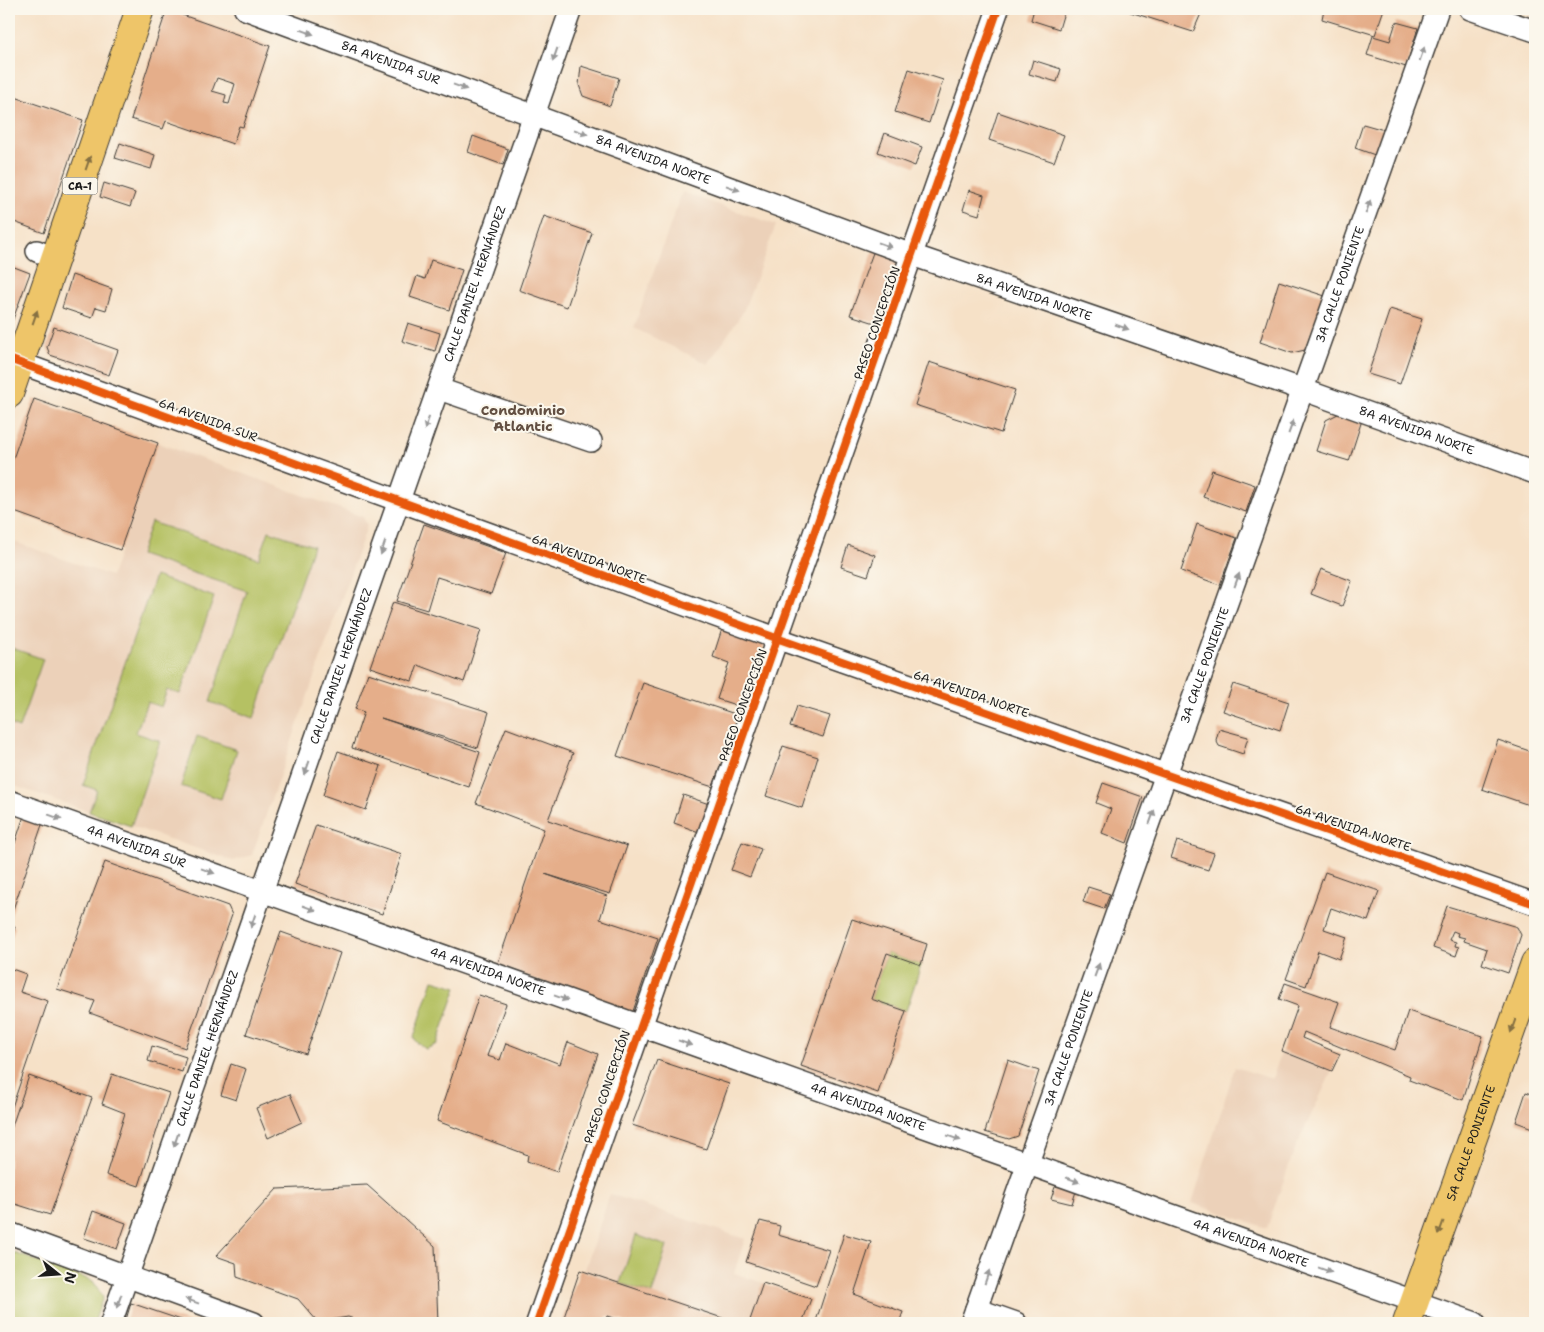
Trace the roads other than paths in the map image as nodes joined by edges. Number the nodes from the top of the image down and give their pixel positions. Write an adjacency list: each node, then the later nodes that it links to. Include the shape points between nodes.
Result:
1 (140, 9): 10 (main road, CA-1, one-way to 1, via 46,254)
2 (245, 9): 8 (street, 8A AVENIDA SUR, one-way to 8)
3 (571, 9): 8 (street, CALLE DANIEL HERNÁNDEZ, one-way to 8)
4 (998, 9): 9 (street, PASEO CONCEPCIÓN)
5 (1438, 9): 12 (street, 3A CALLE PONIENTE, one-way to 5)
6 (1470, 9): 7 (street)
7 (1535, 31)
8 (535, 115): 9 (street, 8A AVENIDA NORTE, one-way to 9); 11 (street, CALLE DANIEL HERNÁNDEZ)
9 (912, 255): 12 (street, 8A AVENIDA NORTE, one-way to 12); 17 (street, PASEO CONCEPCIÓN)
10 (14, 361): 13 (main road, CA-1); 16 (street, 6A AVENIDA SUR)
11 (439, 389): 14 (street); 16 (street, CALLE DANIEL HERNÁNDEZ, one-way to 16)
12 (1304, 390): 15 (street, 8A AVENIDA NORTE); 18 (street, 3A CALLE PONIENTE, one-way to 12)
13 (9, 394)
14 (591, 441)
15 (1535, 473)
16 (399, 502): 17 (street, 6A AVENIDA NORTE); 20 (street, CALLE DANIEL HERNÁNDEZ, one-way to 20)
17 (779, 639): 18 (street, 6A AVENIDA NORTE); 23 (street, PASEO CONCEPCIÓN)
18 (1168, 774): 21 (street, 6A AVENIDA NORTE); 24 (street, 3A CALLE PONIENTE, one-way to 18)
19 (9, 801): 20 (street, 4A AVENIDA SUR, one-way to 20)
20 (264, 891): 23 (street, 4A AVENIDA NORTE, one-way to 23); 26 (street, CALLE DANIEL HERNÁNDEZ, one-way to 26)
21 (1535, 904)
22 (1535, 963): 27 (main road, 5A CALLE PONIENTE, one-way to 27)
23 (639, 1026): 24 (street, 4A AVENIDA NORTE, one-way to 24); 31 (street, PASEO CONCEPCIÓN)
24 (1027, 1164): 27 (street, 4A AVENIDA NORTE, one-way to 27); 28 (street, 3A CALLE PONIENTE, one-way to 24)
25 (9, 1233): 26 (street)
26 (127, 1278): 29 (street, CALLE DANIEL HERNÁNDEZ, one-way to 29); 30 (street, one-way to 26)
27 (1411, 1313): 33 (street, 4A AVENIDA NORTE)
28 (974, 1316): 32 (street)
29 (111, 1323)
30 (254, 1323)
31 (537, 1323)
32 (1016, 1323)
33 (1475, 1323)

